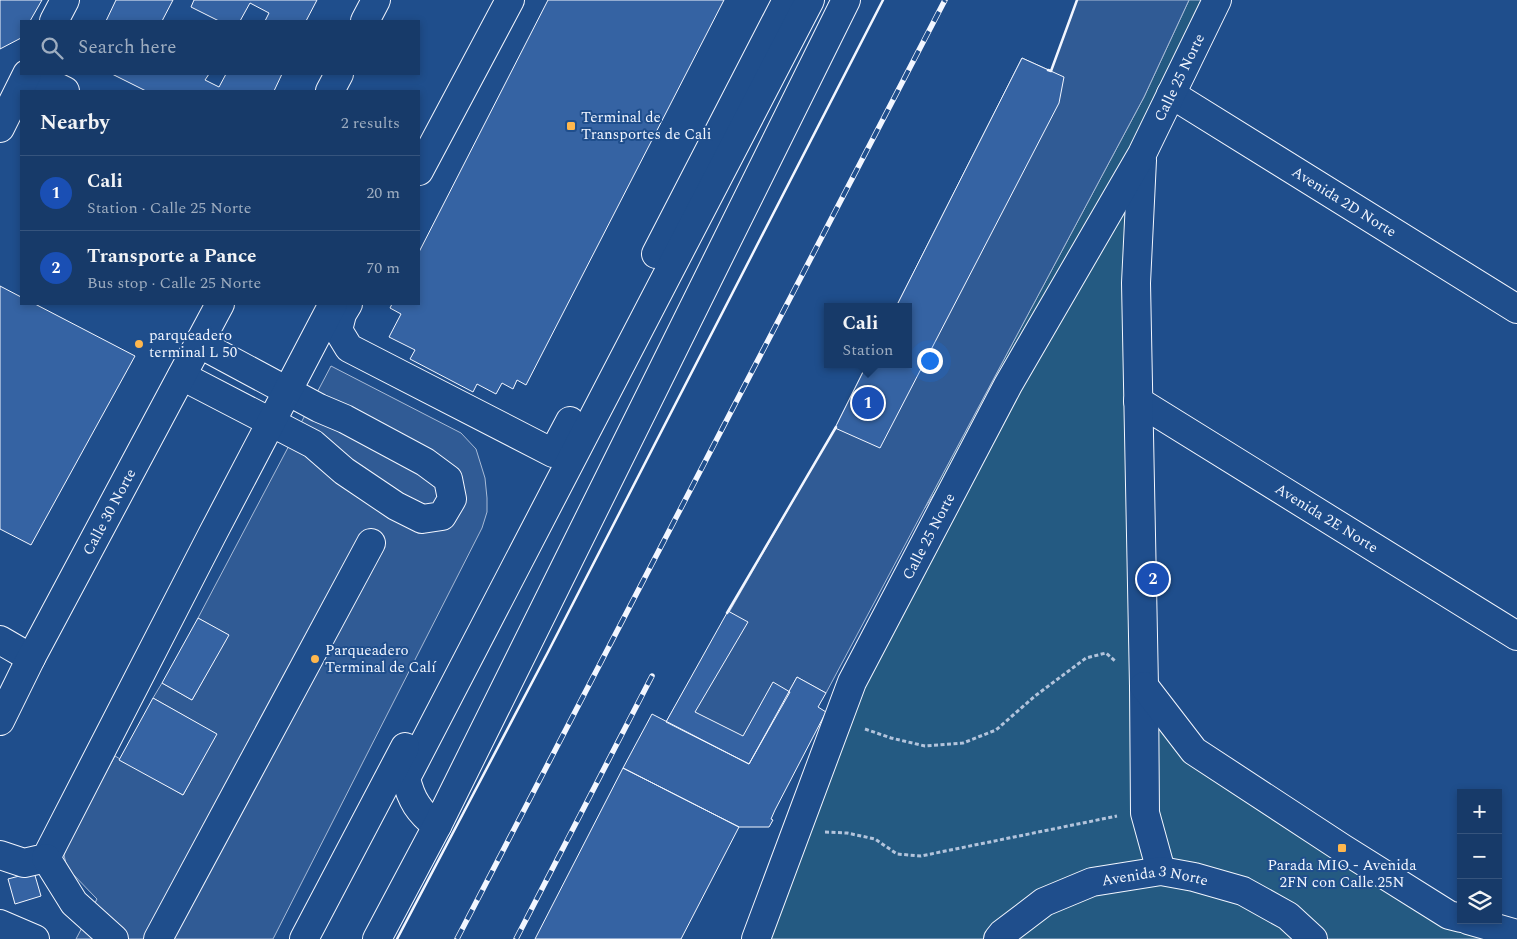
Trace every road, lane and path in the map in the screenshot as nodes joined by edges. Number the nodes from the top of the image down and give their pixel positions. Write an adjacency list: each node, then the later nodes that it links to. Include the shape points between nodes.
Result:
1 (65, 0): 9 (main road)
2 (376, 0): 10 (main road)
3 (490, 0): 20 (main road)
4 (510, 0): 22 (main road)
5 (787, 0): 30 (main road)
6 (810, 0): 39 (main road, via 406,778 409,794)
7 (846, 0): 39 (main road)
8 (1217, 0): 18 (main road, Calle 25 Norte)
9 (55, 20)
10 (366, 20)
11 (20, 75): 15 (main road)
12 (26, 75): 19 (main road)
13 (33, 75): 16 (main road)
14 (338, 75): 17 (main road)
15 (0, 82)
16 (63, 90)
17 (331, 90)
18 (1171, 94): 21 (main road, Calle 25 Norte); 26 (main road, Avenida 2D Norte)
19 (0, 128)
20 (420, 136)
21 (1142, 154): 29 (main road, Calle 25 Norte, via 1136,283); 53 (main road, Calle 25 Norte, via 1008,385 852,682)
22 (420, 169)
23 (219, 305): 27 (main road, Calle 30 Norte)
24 (332, 305): 42 (main road)
25 (347, 305): 30 (main road, via 338,330 349,348)
26 (1517, 309)
27 (198, 343): 28 (main road, Calle 30 Norte); 28 (main road, via 425,462 448,480 452,498 442,516 422,519 396,506 344,471 313,444)
28 (182, 376): 34 (main road, Calle 30 Norte)
29 (1138, 401): 32 (main road, Avenida 2E Norte); 35 (main road, Calle 25 Norte)
30 (553, 453): 51 (main road)
31 (371, 543): 50 (main road)
32 (1517, 636)
33 (0, 640): 34 (main road)
34 (31, 658): 36 (main road, Calle 30 Norte)
35 (1144, 686): 37 (path, via 1106,653 1086,658 996,730 963,743 926,746); 38 (main road, Calle 25 Norte); 44 (main road, via 1194,751 1342,848)
36 (0, 721)
37 (856, 726)
38 (1145, 813): 40 (path, via 1120,815 921,856 897,854 875,838); 43 (main road, Calle 25 Norte)
39 (437, 826): 52 (main road)
40 (822, 832)
41 (0, 855): 42 (main road, via 24,863)
42 (46, 858): 49 (main road, via 74,902)
43 (1161, 871): 54 (main road, Avenida 3 Norte, via 1092,882 1044,902); 55 (main road, Avenida 3 Norte, via 1243,891 1288,916)
44 (1457, 917)
45 (0, 924): 48 (main road)
46 (1482, 924): 47 (main road)
47 (1517, 934)
48 (35, 939)
49 (114, 939)
50 (158, 939)
51 (304, 939)
52 (377, 939)
53 (756, 939)
54 (998, 939)
55 (1313, 939)

